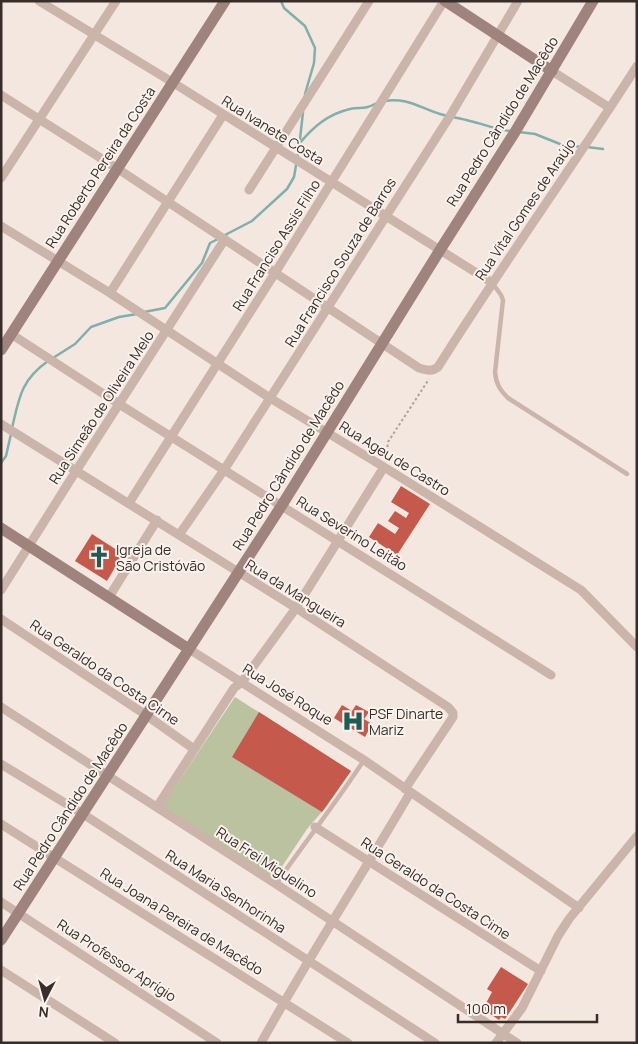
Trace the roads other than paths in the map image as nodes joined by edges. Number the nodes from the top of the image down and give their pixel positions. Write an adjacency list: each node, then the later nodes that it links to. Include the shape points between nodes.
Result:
1 (39, 1): 8 (street, Rua Ivanete Costa)
2 (116, 1): 8 (street)
3 (225, 1): 12 (street, Rua Roberto Pereira da Costa)
4 (369, 1): 17 (street)
5 (445, 1): 9 (street); 20 (street, Rua Franciso Assis Filho)
6 (518, 1): 9 (street, Rua Francisco Souza de Barros)
7 (593, 1): 11 (street, Rua Pedro Cândido de Macêdo)
8 (94, 34): 12 (street, Rua Ivanete Costa); 16 (street)
9 (497, 36): 11 (street); 23 (street, Rua Francisco Souza de Barros)
10 (637, 66): 14 (street, Rua Vital Gomes de Araújo)
11 (552, 71): 14 (street); 26 (street, Rua Pedro Cândido de Macêdo)
12 (172, 82): 15 (street, Rua Ivanete Costa); 18 (street, Rua Roberto Pereira da Costa)
13 (1, 95): 16 (street)
14 (610, 108): 29 (street, Rua Vital Gomes de Araújo)
15 (223, 115): 17 (street, Rua Ivanete Costa); 22 (street)
16 (39, 120): 18 (street); 19 (street)
17 (276, 148): 20 (street, Rua Ivanete Costa); 21 (street)
18 (118, 169): 22 (street); 27 (street, Rua Roberto Pereira da Costa)
19 (1, 178)
20 (332, 183): 23 (street, Rua Ivanete Costa); 28 (street, Rua Franciso Assis Filho)
21 (249, 190)
22 (168, 202): 25 (street); 30 (street)
23 (385, 217): 26 (street, Rua Ivanete Costa); 31 (street, Rua Francisco Souza de Barros)
24 (1, 226): 27 (street, Rua Ageu de Castro)
25 (224, 239): 28 (street); 32 (street, Rua Simeão de Oliveira Melo)
26 (440, 250): 29 (street, Rua Ivanete Costa); 34 (street, Rua Pedro Cândido de Macêdo)
27 (57, 261): 30 (street, Rua Ageu de Castro); 33 (street, Rua Roberto Pereira da Costa)
28 (275, 273): 31 (street); 36 (street, Rua Franciso Assis Filho)
29 (491, 282): 34 (street, Rua Vital Gomes de Araújo, via 434,370 419,368); 45 (lane, via 503,300 495,372 501,391)
30 (110, 293): 32 (street, Rua Ageu de Castro)
31 (328, 307): 34 (street); 37 (street, Rua Francisco Souza de Barros)
32 (167, 330): 36 (street, Rua Ageu de Castro); 38 (street, Rua Simeão de Oliveira Melo)
33 (11, 334): 35 (street, Rua Roberto Pereira da Costa); 38 (street, Rua Severino Leitão)
34 (383, 342): 40 (street, Rua Pedro Cândido de Macêdo)
35 (1, 350)
36 (217, 364): 37 (street, Rua Ageu de Castro); 41 (street, Rua Franciso Assis Filho)
37 (270, 398): 40 (street, Rua Ageu de Castro); 43 (street, Rua Francisco Souza de Barros)
38 (119, 404): 41 (street, Rua Severino Leitão); 44 (street, Rua Simeão de Oliveira Melo)
39 (1, 424): 44 (street, Rua da Mangueira)
40 (328, 432): 42 (street, Rua Ageu de Castro); 47 (street, Rua Pedro Cândido de Macêdo)
41 (171, 436): 43 (street, Rua Severino Leitão); 46 (street, Rua Franciso Assis Filho)
42 (384, 467): 51 (street); 58 (street, Rua Ageu de Castro, via 581,590)
43 (224, 470): 47 (street, Rua Severino Leitão); 50 (street, Rua Francisco Souza de Barros)
44 (76, 471): 46 (street, Rua da Mangueira); 52 (street, Rua Simeão de Oliveira Melo)
45 (627, 474)
46 (129, 503): 48 (street, Rua da Mangueira)
47 (282, 506): 51 (street, Rua Severino Leitão); 53 (street, Rua Pedro Cândido de Macêdo)
48 (157, 520): 50 (street, Rua da Mangueira); 55 (street)
49 (1, 528): 52 (street, Rua José Roque)
50 (179, 534): 53 (street, Rua da Mangueira)
51 (337, 540): 56 (street); 60 (street, Rua Severino Leitão)
52 (29, 546): 54 (street, Rua Simeão de Oliveira Melo); 55 (street, Rua José Roque)
53 (238, 572): 56 (street, Rua da Mangueira); 59 (street, Rua Pedro Cândido de Macêdo)
54 (1, 590)
55 (109, 597): 59 (street, Rua José Roque)
56 (296, 608): 61 (street); 68 (street, Rua da Mangueira, via 453,713)
57 (1, 619): 63 (street, Rua Geraldo da Costa Cirne)
58 (637, 647)
59 (189, 649): 61 (street, Rua José Roque); 63 (street, Rua Pedro Cândido de Macêdo)
60 (551, 675)
61 (242, 682): 64 (street, via 234,688); 65 (street, Rua José Roque)
62 (1, 707): 67 (street, Rua Frei Miguelino)
63 (146, 715): 64 (street, Rua Geraldo da Costa Cirne); 67 (street, Rua Pedro Cândido de Macêdo)
64 (194, 749): 69 (street)
65 (364, 760): 68 (street, Rua José Roque); 72 (lane, via 340,798)
66 (1, 764): 70 (street, Rua Maria Senhorinha)
67 (107, 775): 69 (street, Rua Frei Miguelino); 70 (street, Rua Pedro Cândido de Macêdo)
68 (407, 791): 75 (street); 78 (street, Rua José Roque)
69 (157, 807): 76 (street, Rua Frei Miguelino)
70 (83, 814): 74 (street, Rua Pedro Cândido de Macêdo); 82 (street, Rua Maria Senhorinha)
71 (1, 824): 74 (street, Rua Joana Pereira de Macêdo)
72 (316, 827): 75 (street, Rua Geraldo da Costa Cime); 76 (lane)
73 (637, 836): 78 (street)
74 (56, 857): 79 (street, Rua Pedro Cândido de Macêdo); 85 (street, Rua Joana Pereira de Macêdo)
75 (370, 861): 80 (street); 84 (street, Rua Geraldo da Costa Cime)
76 (276, 884): 80 (street, Rua Frei Miguelino)
77 (1, 902): 79 (street, Rua Professor Aprígio)
78 (579, 908): 84 (street, via 558,936)
79 (19, 912): 81 (street, Rua Pedro Cândido de Macêdo); 88 (street, Rua Professor Aprígio)
80 (332, 921): 82 (street); 86 (street, Rua Frei Miguelino)
81 (1, 940)
82 (309, 961): 85 (street); 91 (street, Rua Maria Senhorinha)
83 (1, 970): 87 (street)
84 (541, 971): 86 (street, via 522,1008)
85 (284, 1002): 89 (street); 90 (street, Rua Joana Pereira de Macêdo)
86 (503, 1033): 92 (street); 93 (street, Rua Frei Miguelino)
87 (115, 1043)
88 (217, 1043)
89 (262, 1043)
90 (348, 1043)
91 (435, 1043)
92 (496, 1043)
93 (517, 1043)

